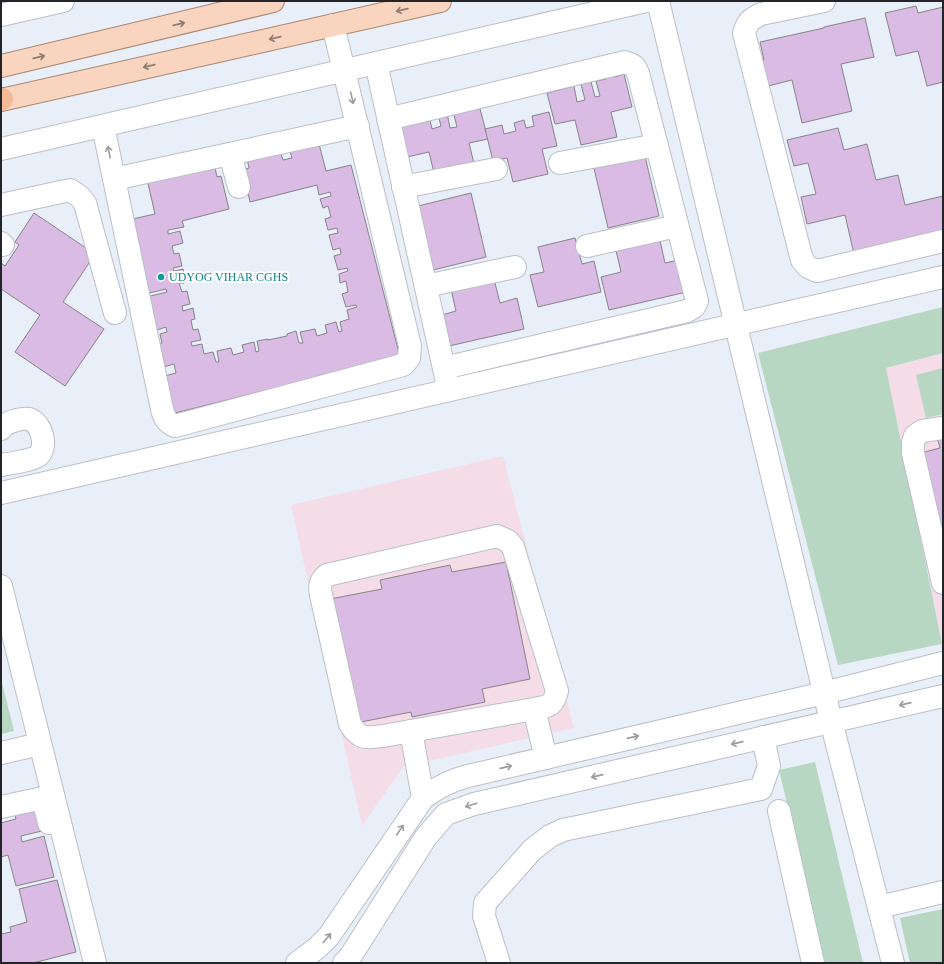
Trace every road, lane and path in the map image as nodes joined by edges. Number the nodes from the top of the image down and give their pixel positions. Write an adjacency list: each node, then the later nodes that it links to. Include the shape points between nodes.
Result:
1 (63, 1): 7 (street)
2 (274, 1): 10 (main road, one-way to 2)
3 (440, 1): 8 (main road, one-way to 8)
4 (646, 1): 9 (street)
5 (658, 1): 32 (street)
6 (824, 1): 26 (street, via 761,14 752,18 744,33 802,260 808,267 817,271)
7 (1, 15)
8 (334, 25): 11 (street); 12 (main road, one-way to 12)
9 (376, 63): 11 (street); 13 (street)
10 (1, 66)
11 (345, 70): 14 (street); 15 (street, one-way to 15)
12 (1, 99)
13 (388, 119): 16 (street, via 626,62 634,66 638,73); 23 (street)
14 (103, 126): 17 (street); 21 (street, one-way to 14)
15 (358, 126): 18 (street); 21 (street, via 410,346 409,358 403,365 175,426 168,423 162,409)
16 (657, 145): 19 (street); 25 (street)
17 (1, 149)
18 (230, 154): 21 (street); 22 (street)
19 (560, 163)
20 (496, 168): 23 (street)
21 (114, 179)
22 (239, 187)
23 (404, 187): 30 (street)
24 (1, 205): 31 (street, via 70,190 79,196 85,203)
25 (677, 226): 27 (street); 33 (street, via 697,301 694,307 687,311)
26 (943, 241)
27 (587, 246)
28 (515, 267): 30 (street)
29 (943, 277): 32 (street)
30 (426, 286): 33 (street)
31 (115, 313)
32 (735, 324): 34 (street); 43 (street)
33 (444, 368): 34 (street)
34 (448, 390): 39 (street)
35 (943, 428): 40 (street, via 922,431 915,436 913,442 913,453)
36 (1, 429): 38 (street, via 7,422 31,419 40,429 44,442 37,457)
37 (1, 440): 38 (street)
38 (4, 465): 39 (street)
39 (6, 492)
40 (943, 583)
41 (1, 586): 49 (street)
42 (943, 663): 43 (street)
43 (824, 693): 46 (street); 51 (street, one-way to 43)
44 (943, 696): 46 (street, one-way to 46)
45 (534, 709): 47 (street); 47 (street, via 550,706 557,691 512,546 508,540 498,536 327,576 322,580 321,595 350,724 356,734 368,738); 51 (street)
46 (831, 721): 48 (street); 56 (street)
47 (410, 731): 52 (street)
48 (763, 737): 60 (street, one-way to 60, via 474,804 446,814 426,837); 61 (street, via 769,766 761,789 563,830 550,836 532,850 485,903 484,916)
49 (40, 744): 50 (street); 58 (street)
50 (1, 753)
51 (546, 758): 52 (street, one-way to 51, via 454,779)
52 (423, 798): 59 (street, one-way to 52, via 329,936)
53 (1, 807): 57 (street, via 43,798)
54 (779, 811): 62 (street)
55 (943, 892): 56 (street)
56 (879, 907): 63 (street)
57 (83, 963)
58 (95, 963)
59 (297, 963)
60 (344, 963)
61 (499, 963)
62 (813, 963)
63 (893, 963)

